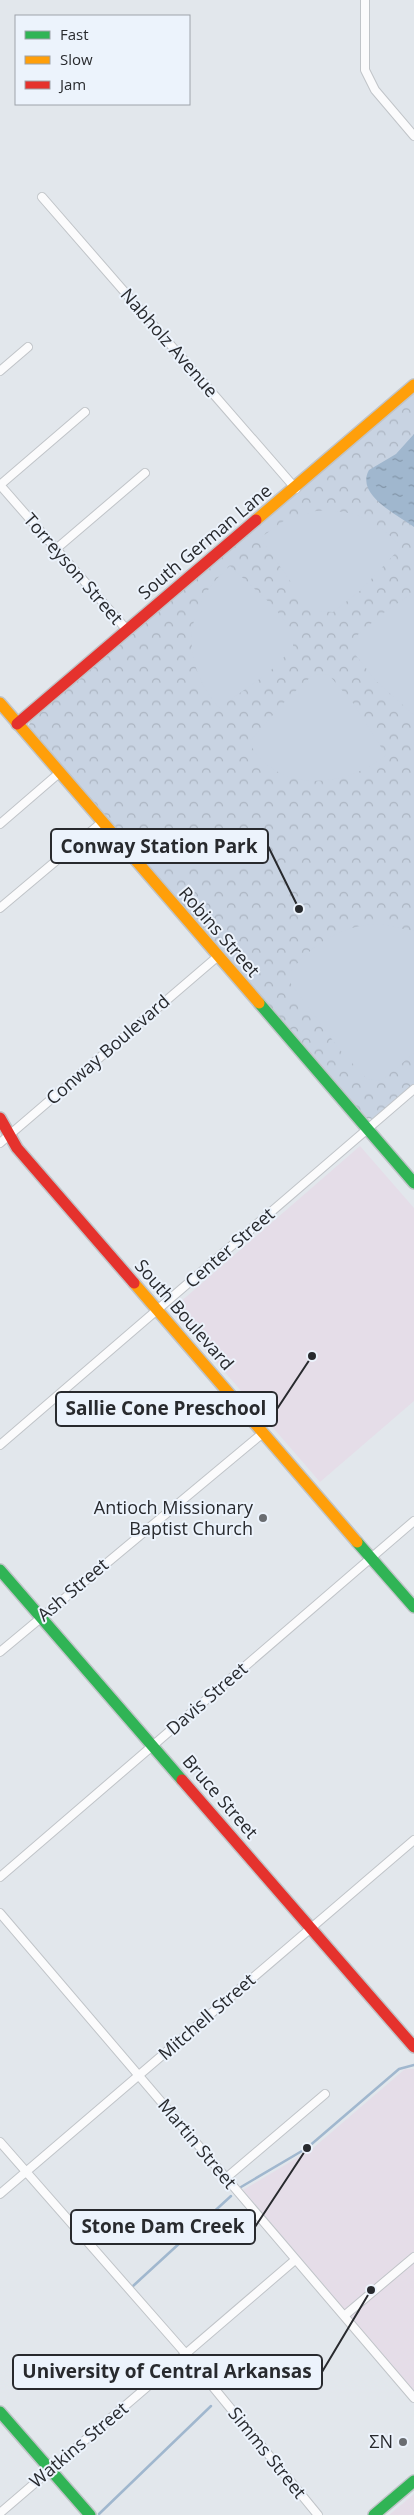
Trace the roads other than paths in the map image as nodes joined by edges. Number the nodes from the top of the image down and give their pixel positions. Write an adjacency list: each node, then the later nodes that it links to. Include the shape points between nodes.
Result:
1 (365, 0): 2 (street, via 364,70 375,90)
2 (414, 136)
3 (42, 197): 10 (street, Nabholz Avenue)
4 (28, 347): 5 (street)
5 (0, 371)
6 (414, 385): 10 (street, South German Lane)
7 (85, 412): 9 (street)
8 (145, 472): 11 (street)
9 (0, 485): 11 (street, Torreyson Street)
10 (296, 488): 12 (street, South German Lane)
11 (56, 550): 12 (street, Torreyson Street)
12 (127, 630): 14 (street, South German Lane)
13 (0, 703): 14 (street, Robins Street)
14 (17, 724): 15 (street, Robins Street)
15 (58, 774): 16 (street, Robins Street); 17 (street)
16 (101, 823): 18 (street); 19 (street, Robins Street)
17 (0, 824)
18 (0, 908)
19 (217, 957): 22 (street, Robins Street); 23 (street, Conway Boulevard)
20 (414, 1089): 22 (street, Center Street)
21 (0, 1118): 23 (street, South Boulevard)
22 (368, 1128): 25 (street, Robins Street); 26 (street, Center Street)
23 (10, 1134): 24 (street, Conway Boulevard); 26 (street, South Boulevard, via 17,1148)
24 (0, 1143)
25 (414, 1183)
26 (158, 1311): 27 (street, South Boulevard); 28 (street, Center Street)
27 (263, 1433): 30 (street, South Boulevard); 33 (street, Ash Street)
28 (0, 1445)
29 (414, 1521): 30 (street, Davis Street)
30 (372, 1557): 32 (street, South Boulevard); 35 (street, Davis Street)
31 (0, 1570): 33 (street, Bruce Street)
32 (414, 1607)
33 (40, 1617): 34 (street, Ash Street); 35 (street, Bruce Street)
34 (0, 1652)
35 (152, 1746): 37 (street, Davis Street); 39 (street, Bruce Street)
36 (414, 1840): 39 (street, Mitchell Street)
37 (0, 1877)
38 (0, 1913): 41 (street, Martin Street)
39 (311, 1928): 40 (street, Bruce Street); 41 (street, Mitchell Street)
40 (414, 2047)
41 (139, 2075): 44 (street, Mitchell Street); 45 (street, Martin Street)
42 (325, 2094): 45 (street)
43 (0, 2142): 44 (street, Simms Street)
44 (26, 2172): 46 (street, Mitchell Street); 50 (street, Simms Street)
45 (226, 2178): 48 (street, Martin Street)
46 (0, 2194)
47 (414, 2257): 49 (street)
48 (295, 2260): 49 (street, Martin Street); 50 (street, Watkins Street)
49 (344, 2316): 51 (street, Martin Street)
50 (186, 2354): 53 (street, Watkins Street); 57 (street, Simms Street)
51 (414, 2398)
52 (0, 2412): 53 (street)
53 (50, 2469): 55 (street, Watkins Street); 56 (street)
54 (414, 2481): 58 (street)
55 (0, 2512)
56 (90, 2515)
57 (318, 2515)
58 (374, 2515)

